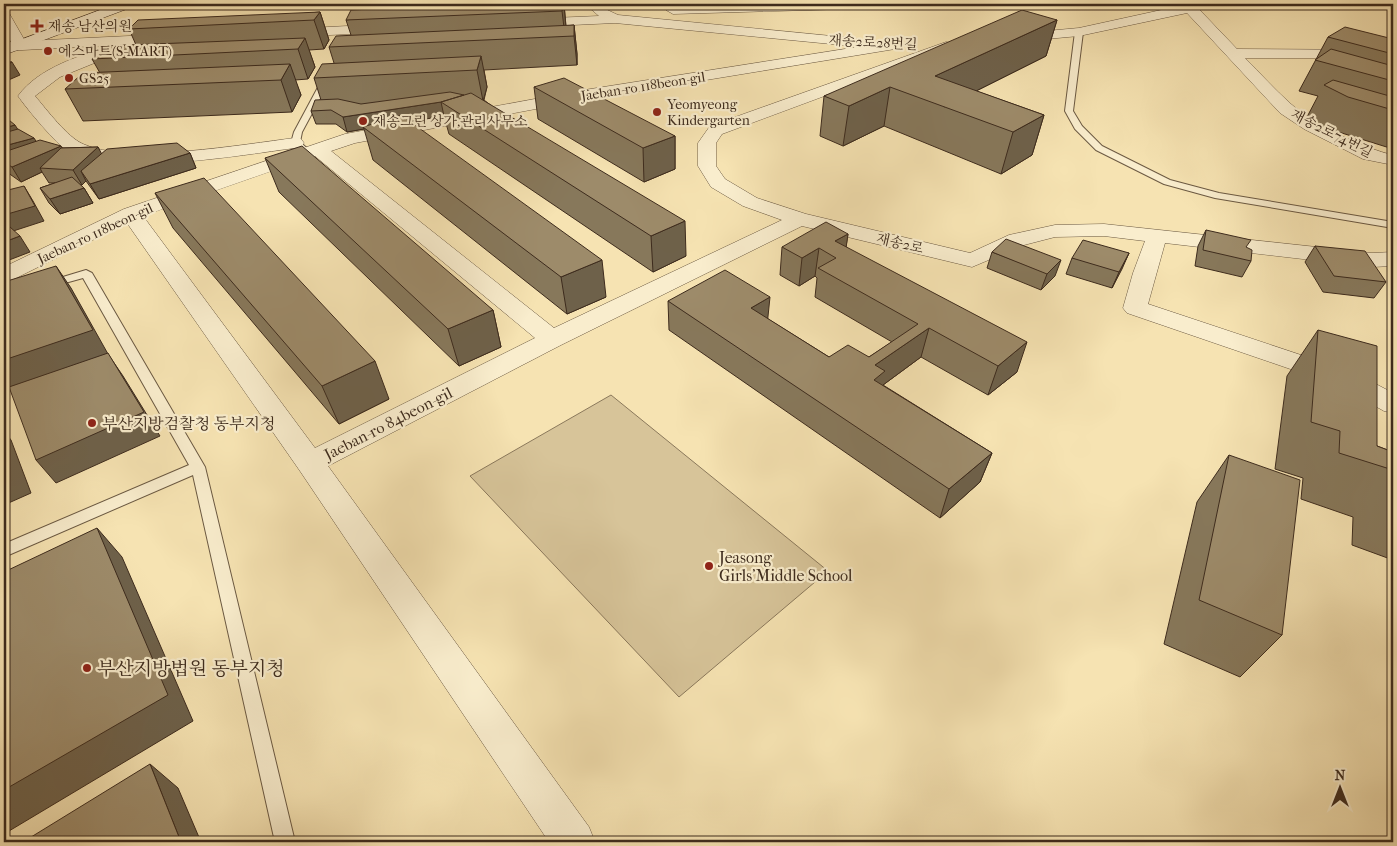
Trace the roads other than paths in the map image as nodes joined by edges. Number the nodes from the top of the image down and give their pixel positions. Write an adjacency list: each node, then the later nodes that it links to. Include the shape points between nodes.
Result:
1 (127, 4): 19 (street)
2 (370, 4): 14 (street)
3 (588, 4): 9 (street, 재송2로28번길)
4 (878, 4): 9 (street)
5 (1385, 4): 7 (street)
6 (1184, 6): 12 (street); 23 (street, 재송2로74번길)
7 (1393, 8)
8 (4, 16): 19 (street)
9 (609, 16): 10 (street); 20 (street, 재송2로28번길)
10 (517, 24)
11 (400, 29): 14 (street)
12 (1079, 32): 16 (street); 30 (lane, via 1069,111 1099,148 1167,182 1218,196)
13 (272, 34): 14 (street)
14 (349, 35)
15 (184, 38): 17 (street)
16 (1000, 39)
17 (144, 40): 19 (street); 26 (street, via 77,62 33,87 26,96 76,147 104,155 150,158)
18 (956, 44): 20 (street, 재송2로28번길); 29 (street, 재송2로, via 716,130 707,143 707,166 718,183 750,202)
19 (20, 45): 21 (street); 22 (street)
20 (890, 46): 26 (street, Jaeban-ro 118beon-gil, via 578,96)
21 (4, 47)
22 (4, 51)
23 (1235, 53): 24 (street); 27 (street, 재송2로74번길, via 1286,109 1310,125 1369,154)
24 (1393, 54)
25 (329, 73): 26 (lane, via 298,132)
26 (307, 149): 28 (street, Jaeban-ro 118beon-gil); 35 (street)
27 (1393, 160)
28 (131, 213): 33 (street, Jaeban-ro 118beon-gil); 37 (street)
29 (800, 219): 31 (street, 재송2로, via 972,260 1017,240 1055,231 1074,242 1104,230); 35 (street, Jaeban-ro 84beon-gil)
30 (1393, 225)
31 (1157, 236): 32 (street, 재송2로, via 1372,260); 36 (street, via 1135,271 1135,308 1346,379)
32 (1393, 259)
33 (4, 275)
34 (31, 290): 38 (lane, via 86,274)
35 (552, 339): 37 (street, Jaeban-ro 84beon-gil)
36 (1393, 404)
37 (310, 462): 41 (street, Jaeban-ro 84beon-gil)
38 (198, 467): 39 (lane); 40 (lane)
39 (4, 551)
40 (285, 842)
41 (574, 842)

